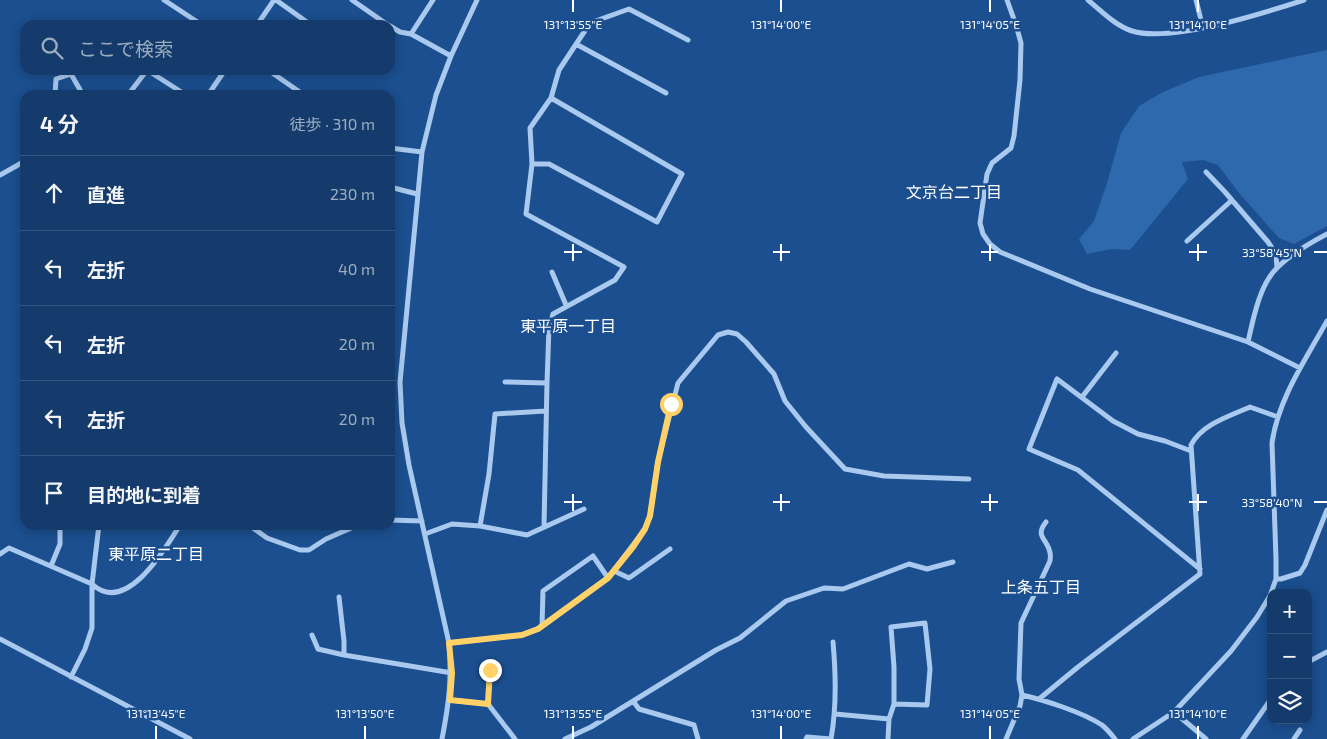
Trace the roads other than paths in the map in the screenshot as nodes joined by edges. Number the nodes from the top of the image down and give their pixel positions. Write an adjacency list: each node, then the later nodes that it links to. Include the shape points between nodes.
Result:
1 (164, 0): 10 (street)
2 (275, 0): 11 (street); 12 (street)
3 (352, 0): 13 (street)
4 (433, 0): 16 (street)
5 (477, 0): 19 (street)
6 (1007, 0): 49 (street, via 1021,43 1020,80 1011,148 992,163 987,174 980,223 990,244 1000,252 1090,289)
7 (1088, 0): 14 (street, via 1131,31 1161,35)
8 (1196, 0): 14 (street)
9 (1304, 0): 14 (street)
10 (194, 20)
11 (261, 20)
12 (304, 20)
13 (382, 20)
14 (1203, 28)
15 (395, 29): 16 (street)
16 (411, 34): 19 (street)
17 (688, 40): 18 (street, via 629,9 590,23)
18 (576, 44): 32 (street); 33 (street, via 559,70)
19 (451, 56): 35 (street, via 436,95)
20 (68, 75): 26 (street, via 56,79)
21 (72, 75): 27 (street)
22 (143, 75): 28 (street)
23 (155, 75): 29 (street)
24 (222, 75): 30 (street)
25 (275, 75): 31 (street)
26 (55, 90)
27 (80, 90)
28 (132, 90)
29 (178, 90)
30 (211, 90)
31 (297, 90)
32 (666, 93)
33 (551, 98): 37 (street, via 530,128); 37 (street, via 682,174 657,222 549,164)
34 (395, 149): 35 (street)
35 (422, 152): 41 (street)
36 (20, 164): 39 (street)
37 (532, 164): 47 (street, via 526,214 624,267 615,280)
38 (1206, 172): 42 (street)
39 (0, 175)
40 (395, 189): 41 (street)
41 (417, 194): 62 (street, via 400,382 402,423)
42 (1232, 200): 44 (street); 45 (street, via 1276,254)
43 (1327, 234): 45 (street)
44 (1187, 242)
45 (1277, 268): 49 (street, via 1264,287)
46 (552, 272): 47 (street)
47 (566, 305): 53 (street, via 553,314 549,327)
48 (1327, 320): 51 (street)
49 (1248, 342): 51 (street)
50 (1116, 353): 54 (street)
51 (1300, 368): 56 (street)
52 (505, 382): 53 (street)
53 (547, 384): 55 (street)
54 (1082, 397): 57 (street, via 1113,421 1138,434); 76 (street, via 1057,379 1029,449 1078,470)
55 (546, 410): 64 (street, via 495,414); 65 (street)
56 (1278, 417): 57 (street, via 1250,406 1203,429 1194,438); 79 (street, via 1272,443)
57 (1191, 451): 76 (street)
58 (969, 479): 77 (street, via 884,476 845,469 790,408 774,374 746,342 737,334 728,332 718,335 678,383 658,462 650,516 645,529)
59 (584, 509): 65 (street)
60 (1327, 510): 79 (street, via 1300,574)
61 (395, 520): 62 (street)
62 (422, 521): 71 (street)
63 (1046, 522): 95 (street, via 1041,532 1050,561 1021,623 1019,679)
64 (480, 526): 65 (street, via 527,535); 71 (street, via 452,524)
65 (544, 527)
66 (60, 530): 75 (street, via 60,544)
67 (98, 530): 80 (street)
68 (177, 530): 80 (street, via 164,552 128,589 108,593)
69 (256, 530): 70 (street, via 267,538 300,550 309,550)
70 (346, 530)
71 (425, 534): 88 (street)
72 (670, 549): 77 (street, via 629,578)
73 (0, 554): 75 (street, via 9,548)
74 (953, 562): 98 (street, via 927,569 909,564 844,589 824,588 786,601 740,638)
75 (50, 566): 80 (street)
76 (1200, 569): 96 (street, via 1200,574)
77 (614, 571): 78 (street)
78 (608, 578): 84 (street); 84 (street, via 593,556 543,591)
79 (1276, 579): 81 (street)
80 (92, 584): 94 (street, via 92,628)
81 (1272, 589)
82 (339, 597): 90 (street)
83 (1267, 600): 102 (street, via 1231,650)
84 (542, 626): 88 (street, via 522,635)
85 (312, 635): 90 (street, via 318,650)
86 (0, 639): 94 (street)
87 (832, 642): 103 (street, via 836,669)
88 (449, 643): 93 (street)
89 (1327, 652): 91 (street)
90 (344, 655): 93 (street)
91 (1312, 660)
92 (490, 670): 99 (street)
93 (452, 673): 97 (street)
94 (71, 677): 106 (street)
95 (1022, 695): 96 (street); 114 (street)
96 (1039, 699): 115 (street, via 1088,718)
97 (450, 700): 99 (street); 107 (street)
98 (633, 702): 109 (street); 110 (street, via 639,709 694,725)
99 (488, 704): 108 (street)
100 (894, 704): 100 (street, via 891,627 925,623 930,669 927,705); 104 (street)
101 (1267, 705): 118 (street)
102 (1174, 712): 116 (street); 117 (street)
103 (835, 714): 104 (street); 112 (street)
104 (889, 719): 113 (street)
105 (1300, 730): 119 (street)
106 (190, 739)
107 (442, 739)
108 (515, 739)
109 (565, 739)
110 (698, 739)
111 (806, 739): 112 (street)
112 (831, 739)
113 (888, 739)
114 (1006, 739)
115 (1115, 739)
116 (1133, 739)
117 (1206, 739)
118 (1243, 739)
119 (1294, 739)

